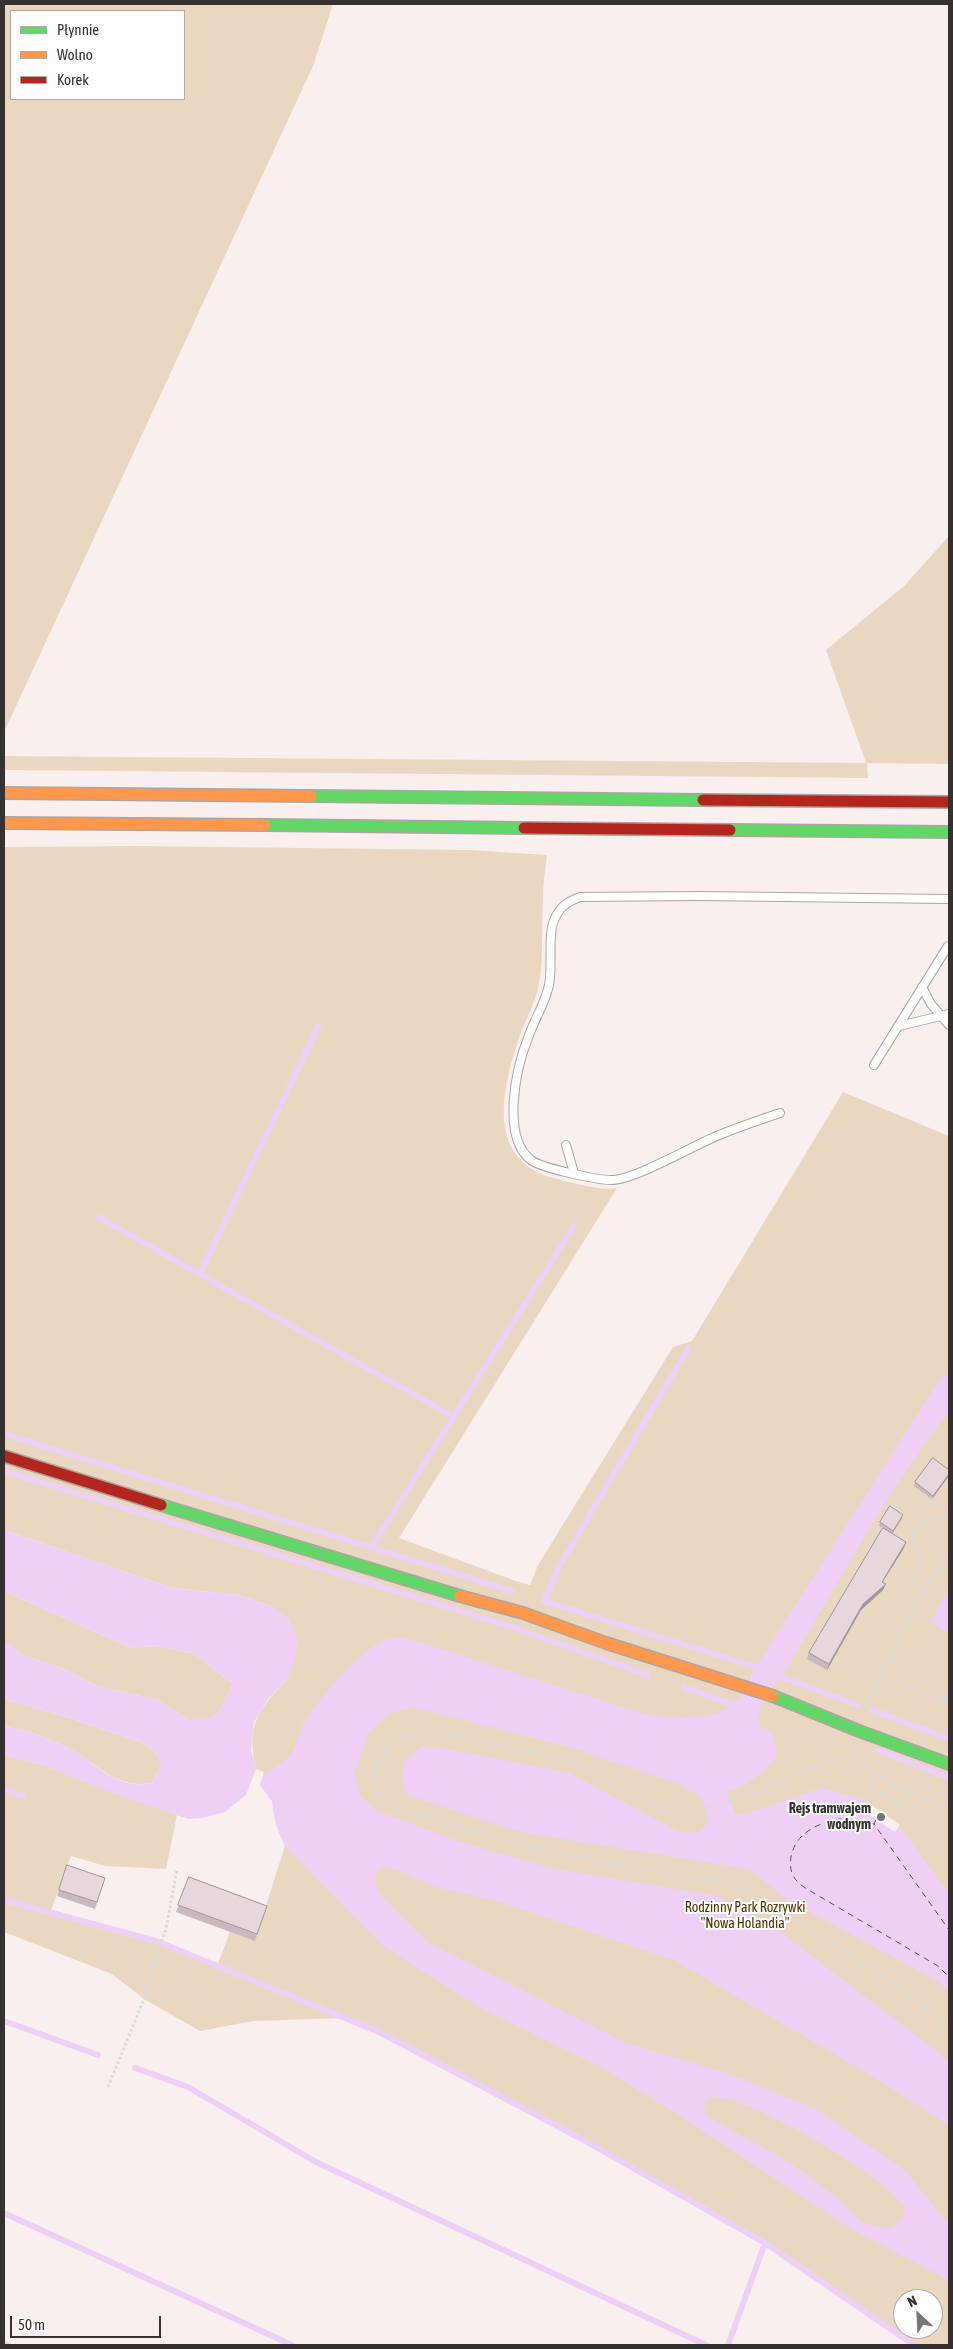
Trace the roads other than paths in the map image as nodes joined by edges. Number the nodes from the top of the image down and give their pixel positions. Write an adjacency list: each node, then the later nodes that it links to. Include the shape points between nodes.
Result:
1 (4, 793): 2 (main road)
2 (949, 802)
3 (4, 823): 4 (main road)
4 (949, 832)
5 (949, 899): 15 (lane, via 580,897 564,904 553,920 550,984 528,1038 519,1071 513,1130 530,1160)
6 (949, 946): 7 (lane)
7 (922, 987): 9 (lane); 11 (lane)
8 (949, 1014): 9 (lane)
9 (940, 1016): 10 (lane); 11 (lane)
10 (949, 1025)
11 (900, 1026): 12 (lane)
12 (874, 1065)
13 (780, 1113): 15 (lane, via 719,1134 631,1175 612,1180)
14 (566, 1145): 15 (lane)
15 (574, 1173)
16 (4, 1456): 17 (main road, via 428,1588 523,1613 590,1638 766,1693)
17 (949, 1764)

